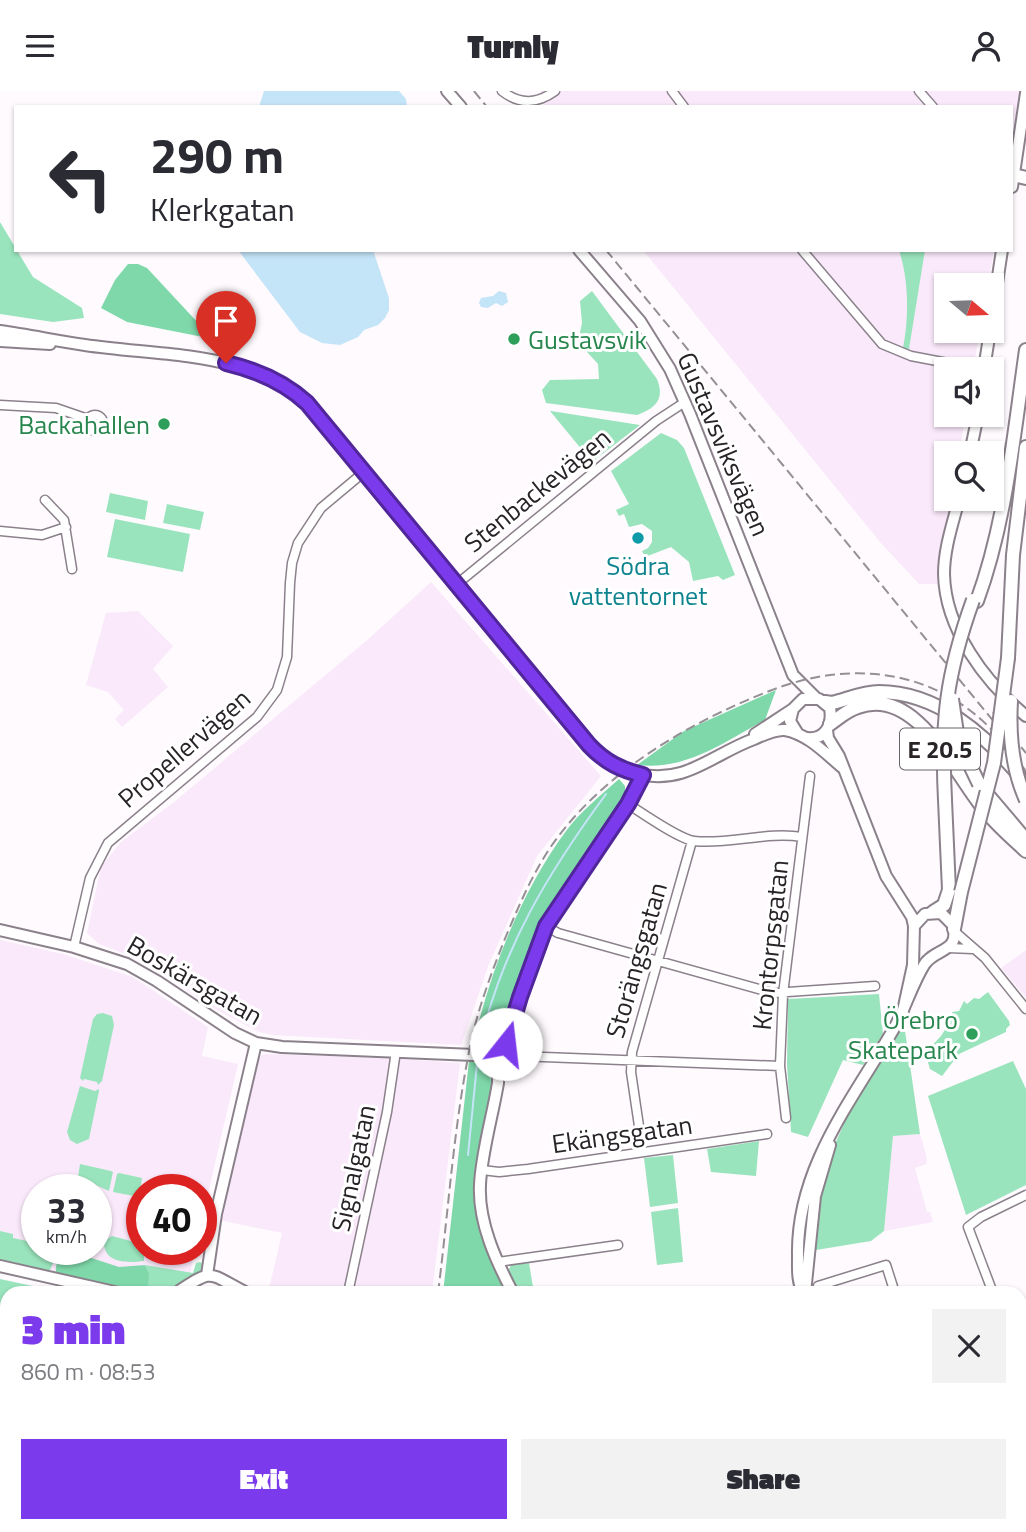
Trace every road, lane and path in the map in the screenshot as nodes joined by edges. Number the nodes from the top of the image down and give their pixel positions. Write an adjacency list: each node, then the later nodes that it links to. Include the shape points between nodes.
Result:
1 (447, 91): 6 (street)
2 (502, 91): 3 (street, via 524,102)
3 (555, 91)
4 (919, 91): 7 (street)
5 (1026, 93): 8 (street)
6 (459, 105)
7 (931, 105)
8 (1016, 179)
9 (581, 252): 18 (street, Gustavsviksvägen, via 640,321)
10 (804, 252): 17 (street, via 882,344)
11 (1002, 252): 12 (street)
12 (999, 273)
13 (0, 331): 15 (street, Stenbackevägen)
14 (0, 341): 15 (street, Stenbackevägen)
15 (85, 345): 22 (street, Stenbackevägen, via 218,362 262,375 307,403)
16 (1026, 350): 29 (main road, via 1004,492)
17 (934, 360)
18 (685, 402): 28 (street, Stenbackevägen); 31 (street, Gustavsviksvägen)
19 (0, 405): 20 (street, via 57,408)
20 (88, 419)
21 (1026, 447): 30 (main road)
22 (363, 472): 28 (street, Stenbackevägen); 53 (street, Propellervägen, via 321,508 298,543 290,583 287,657 277,690 257,717 108,843 90,877)
23 (45, 501): 25 (street, via 62,516)
24 (956, 511): 34 (street, via 944,572 956,624 990,680)
25 (66, 527): 26 (street, via 43,535); 27 (street)
26 (0, 531)
27 (72, 569)
28 (457, 584): 39 (street, via 598,754 618,768)
29 (975, 600): 45 (main road, E 20.5, bridge, via 952,698 958,740 979,784); 48 (main road, bridge, via 953,660 946,697 943,752 949,890 944,905)
30 (1008, 658): 42 (main road, E 20.5, bridge, via 1013,756); 51 (main road, bridge, via 994,763)
31 (793, 675): 32 (street, Gustavsviksvägen); 33 (street, Gustavsviksvägen)
32 (820, 700): 33 (street, via 803,699); 35 (street, via 830,708); 41 (main road, E 20.5, via 832,703 878,691 926,701 982,737)
33 (794, 707): 36 (street, via 791,724); 37 (street)
34 (1026, 716)
35 (829, 727): 36 (street, via 820,737); 38 (street, via 828,738); 47 (main road, E 20.5, via 849,710 867,704 909,714 932,737 990,817)
36 (803, 737): 37 (street, via 781,730); 38 (street)
37 (742, 743): 39 (street, via 678,775)
38 (843, 768): 48 (street, via 884,870 903,899)
39 (643, 775): 43 (street)
40 (810, 776): 44 (street, Krontorpsgatan)
41 (1026, 784)
42 (1026, 800)
43 (628, 804): 46 (street); 49 (street)
44 (802, 837): 46 (street); 58 (street, Krontorpsgatan)
45 (1026, 840)
46 (692, 841): 56 (street, Storängsgatan)
47 (1026, 851)
48 (922, 916): 51 (street, via 948,918); 52 (street)
49 (546, 926): 56 (street); 63 (street, via 506,1039)
50 (0, 929): 53 (street, Boskärsgatan)
51 (954, 930): 54 (street); 55 (street, via 953,940)
52 (914, 939): 55 (street, via 924,951); 60 (street)
53 (74, 947): 61 (street, Boskärsgatan, via 137,969)
54 (974, 949): 55 (street); 59 (street)
55 (943, 951): 60 (street, via 924,965)
56 (657, 960): 58 (street); 64 (street, Storängsgatan)
57 (875, 986): 58 (street)
58 (783, 994): 66 (street, Krontorpsgatan)
59 (1026, 1009)
60 (903, 1011): 82 (street, via 835,1129 816,1196)
61 (256, 1043): 62 (street, Boskärsgatan); 76 (street, via 216,1214)
62 (396, 1051): 65 (street, Boskärsgatan, via 474,1055); 80 (street, Signalgatan)
63 (507, 1051): 64 (street, via 518,1056); 65 (street)
64 (631, 1061): 66 (street); 68 (street, Storängsgatan)
65 (494, 1063): 70 (street, via 498,1083)
66 (780, 1066): 67 (street, Krontorpsgatan)
67 (786, 1118)
68 (640, 1133)
69 (767, 1134): 70 (street, Ekängsgatan, via 528,1169)
70 (482, 1171): 74 (street, via 485,1221)
71 (1023, 1196): 72 (street); 85 (street, via 968,1227)
72 (1026, 1205)
73 (618, 1245): 74 (street)
74 (498, 1262): 81 (street)
75 (0, 1266): 77 (street)
76 (207, 1275): 78 (street); 79 (street)
77 (88, 1286)
78 (186, 1286)
79 (234, 1286)
80 (350, 1286)
81 (510, 1286)
82 (805, 1286)
83 (818, 1286): 84 (street, via 886,1265)
84 (893, 1286)
85 (990, 1286)

